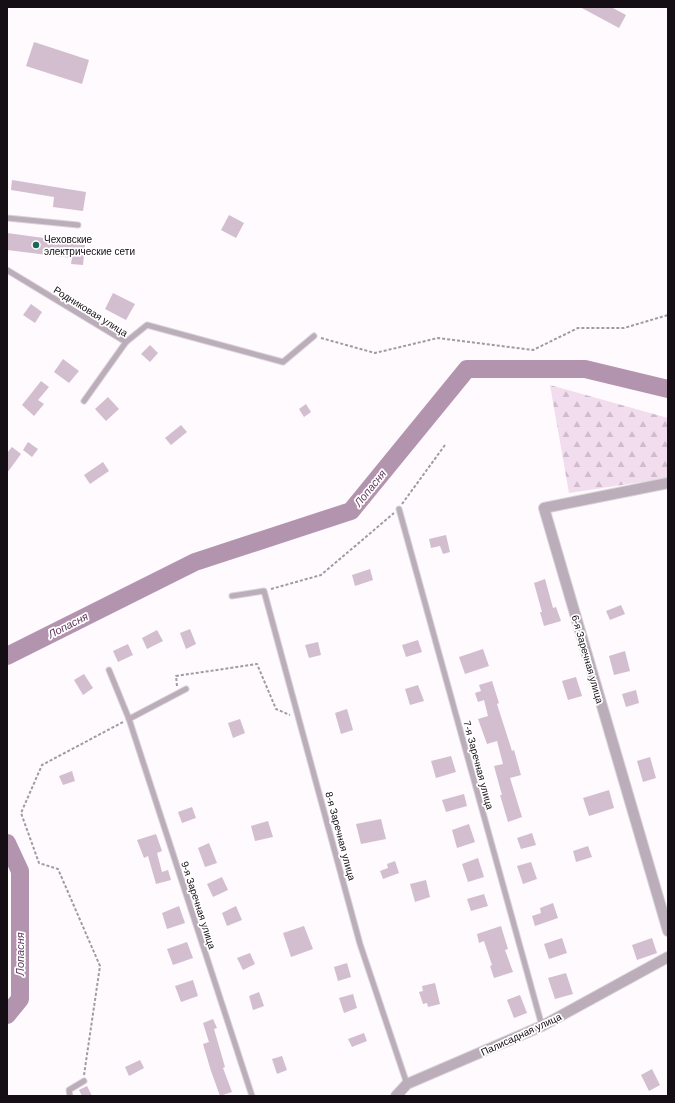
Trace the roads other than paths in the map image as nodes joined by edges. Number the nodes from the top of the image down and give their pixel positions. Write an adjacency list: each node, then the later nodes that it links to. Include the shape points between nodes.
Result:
1 (7, 218): 2 (lane)
2 (78, 225)
3 (7, 270): 5 (lane, Родниковая улица)
4 (314, 336): 5 (lane, via 283,362 147,325)
5 (126, 342): 6 (lane, Родниковая улица)
6 (84, 401)
7 (668, 483): 13 (street, 6-я Заречная улица, via 544,508)
8 (399, 509): 15 (lane, 7-я Заречная улица)
9 (232, 596): 17 (lane, 8-я Заречная улица, via 264,591 360,944)
10 (109, 670): 12 (lane, 9-я Заречная улица)
11 (186, 689): 12 (lane)
12 (130, 719): 19 (lane, 9-я Заречная улица)
13 (668, 931)
14 (668, 957): 15 (street, Палисадная улица)
15 (542, 1026): 17 (street, Палисадная улица)
16 (84, 1081): 18 (lane, via 69,1090)
17 (407, 1084): 20 (street, Палисадная улица)
18 (70, 1096)
19 (252, 1096)
20 (396, 1096)

